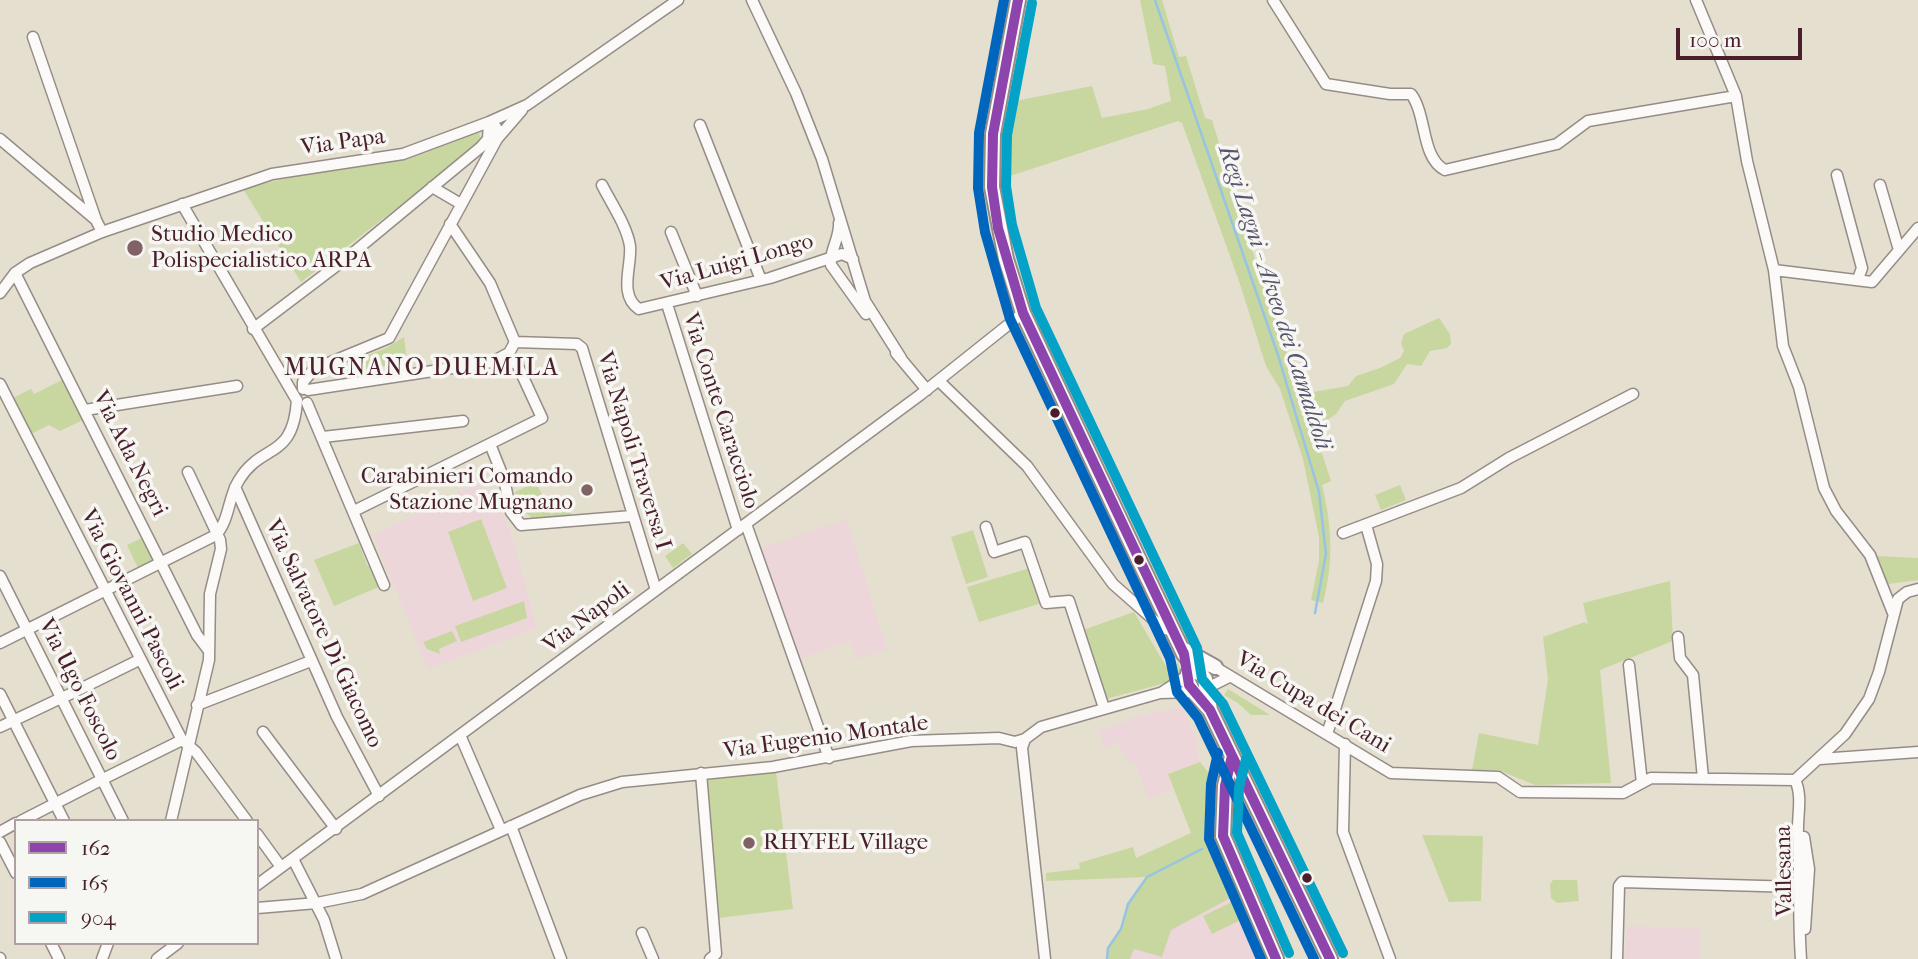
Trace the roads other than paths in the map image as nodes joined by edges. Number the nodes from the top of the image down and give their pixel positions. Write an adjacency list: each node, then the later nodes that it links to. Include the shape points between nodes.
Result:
1 (678, 0): 8 (street, Via Papa)
2 (752, 0): 17 (street, via 796,93)
3 (1018, 0): 37 (main road, via 993,134 992,187 998,229)
4 (1273, 0): 7 (street, via 1326,84 1411,94 1433,159 1445,170 1557,144 1588,121)
5 (1696, 0): 7 (street)
6 (33, 37): 20 (street)
7 (1736, 96): 28 (street, via 1746,161)
8 (527, 105): 9 (street, Via Papa); 12 (street)
9 (489, 122): 12 (street, via 496,127); 16 (street, via 485,142); 18 (street, Via Papa, via 402,154 295,168)
10 (700, 125): 31 (street)
11 (0, 139): 20 (street)
12 (497, 139): 19 (street)
13 (1837, 175): 30 (street, via 1862,268)
14 (602, 185): 36 (street, Via Luigi Longo, via 629,244 626,272 632,302 639,309)
15 (1880, 185): 25 (street)
16 (432, 187): 19 (street); 38 (street)
17 (836, 203): 26 (street, via 839,238); 27 (street)
18 (182, 204): 22 (street, Via Papa); 38 (street)
19 (461, 204): 21 (street)
20 (93, 217): 22 (street)
21 (450, 224): 39 (street, via 490,283); 47 (street, via 389,338 314,369 303,382)
22 (102, 232): 29 (street, Via Papa, via 49,253)
23 (671, 232): 35 (street)
24 (1917, 233): 25 (street)
25 (1899, 250): 30 (street, via 1872,282)
26 (831, 257): 27 (street, Via Luigi Longo, via 842,254); 31 (street, Via Luigi Longo); 34 (street, via 831,265)
27 (853, 259): 32 (street)
28 (1774, 270): 30 (street); 68 (street, via 1783,346 1799,387 1824,488 1870,555)
29 (15, 273): 33 (street, Via Papa); 49 (street, Via Ada Negri)
30 (1858, 279)
31 (761, 280): 35 (street, Via Luigi Longo)
32 (862, 290): 34 (street); 41 (street)
33 (0, 293)
34 (850, 293): 41 (street)
35 (697, 296): 36 (street, Via Luigi Longo)
36 (667, 304): 58 (street, Via Conte Caracciolo)
37 (1023, 313): 42 (street, Via Napoli); 70 (main road)
38 (253, 329): 47 (street, via 278,370)
39 (515, 342): 40 (street); 56 (street, Via Napoli Traversa I, via 577,344 582,348)
40 (502, 358): 47 (street); 52 (street, via 517,364 542,416)
41 (901, 358): 45 (street)
42 (939, 381): 45 (street, Via Napoli); 70 (street, via 1027,466 1113,584 1164,629)
43 (0, 384): 48 (street, Via Giovanni Pascoli)
44 (237, 386): 49 (street)
45 (927, 390): 58 (street, Via Napoli)
46 (1633, 394): 57 (street, via 1461,488)
47 (302, 395): 51 (street); 54 (street, via 286,441 243,474)
48 (4, 402): 67 (street, Via Giovanni Pascoli)
49 (85, 410): 62 (street, Via Ada Negri)
50 (463, 421): 51 (street)
51 (323, 437): 55 (street)
52 (490, 444): 55 (street); 56 (street, via 511,512 521,525)
53 (188, 472): 61 (street)
54 (235, 487): 61 (street); 76 (street, Via Salvatore Di Giacomo)
55 (354, 511): 64 (street)
56 (632, 516): 66 (street, Via Napoli Traversa I)
57 (1366, 525): 60 (street); 90 (street, via 1377,564 1376,582)
58 (742, 527): 66 (street, Via Napoli); 97 (street, Via Conte Caracciolo)
59 (986, 527): 86 (street, via 994,552 1025,542 1046,603 1069,601)
60 (1343, 533)
61 (216, 535): 62 (street); 73 (street, via 221,549 210,594)
62 (161, 562): 67 (street); 73 (street, Via Ada Negri)
63 (0, 576): 69 (street, Via Ugo Foscolo)
64 (384, 585)
65 (1918, 589): 68 (street, via 1902,595)
66 (656, 590): 91 (street, Via Napoli)
67 (105, 591): 69 (street); 75 (street, Via Giovanni Pascoli)
68 (1893, 613): 98 (street, via 1869,699 1855,723)
69 (27, 629): 72 (street); 84 (street, Via Ugo Foscolo)
70 (1172, 630): 74 (main road)
71 (1678, 637): 101 (street, via 1680,658 1693,675)
72 (0, 643)
73 (209, 651): 85 (street)
74 (1183, 651): 78 (main road); 79 (main road)
75 (139, 660): 84 (street); 93 (street, Via Giovanni Pascoli)
76 (311, 661): 85 (street); 105 (street, Via Salvatore Di Giacomo)
77 (1629, 665): 103 (street)
78 (1215, 667): 79 (street, Via Cupa dei Cani); 80 (street, Via Cupa dei Cani)
79 (1193, 673): 81 (main road, via 1205,679); 82 (street, Via Cupa dei Cani)
80 (1229, 677): 81 (street); 90 (street, Via Cupa dei Cani)
81 (1199, 691): 82 (street); 96 (main road)
82 (1160, 693): 86 (street)
83 (0, 694): 87 (street)
84 (60, 698): 87 (street); 100 (street, Via Ugo Foscolo)
85 (197, 705): 93 (street)
86 (1104, 708): 92 (street, via 1041,727)
87 (13, 721): 88 (street); 106 (street)
88 (0, 727)
89 (263, 732): 114 (street)
90 (1327, 734): 94 (street, Via Cupa dei Cani)
91 (460, 735): 105 (street, Via Napoli); 113 (street)
92 (1025, 739): 97 (street, Via Eugenio Montale, via 1016,733 999,738 911,741); 132 (street, via 1022,748)
93 (185, 743): 100 (street); 111 (street); 112 (street, Via Giovanni Pascoli)
94 (1345, 744): 103 (street, Via Cupa dei Cani, via 1391,773 1498,777 1520,792 1623,793); 135 (street, via 1343,832)
95 (1918, 752): 98 (street)
96 (1232, 756): 104 (main road); 107 (main road)
97 (829, 758): 99 (street, Via Eugenio Montale)
98 (1820, 759): 102 (street)
99 (701, 773): 113 (street, Via Eugenio Montale, via 622,782); 131 (street, Via Eugenio Montale, via 716,954)
100 (105, 778): 106 (street); 110 (street, Via Ugo Foscolo)
101 (1703, 779): 102 (street, Via Cupa dei Cani); 103 (street, Via Cupa dei Cani, via 1651,778)
102 (1795, 780): 121 (street, via 1801,864); 126 (street, Vallesana, via 1804,792 1809,869)
103 (1642, 783)
104 (1249, 791): 107 (main road, via 1236,791); 134 (main road)
105 (379, 796): 114 (street, Via Napoli)
106 (55, 803): 108 (street); 109 (street)
107 (1224, 806): 133 (main road, via 1223,836 1229,855)
108 (25, 819)
109 (63, 819)
110 (122, 819)
111 (171, 819)
112 (245, 819)
113 (506, 828): 122 (street, Via Eugenio Montale, via 370,891); 129 (street)
114 (336, 829): 117 (street, Via Napoli)
115 (259, 837): 118 (street)
116 (0, 842): 119 (street)
117 (293, 859): 118 (street, Via Napoli); 122 (street)
118 (282, 867): 120 (street, Via Napoli)
119 (14, 869)
120 (259, 883)
121 (1797, 887): 126 (street, Vallesana); 136 (street, via 1622,882)
122 (317, 904): 123 (street, Via Eugenio Montale); 128 (street)
123 (259, 908)
124 (642, 933): 130 (street)
125 (175, 945): 127 (street)
126 (1800, 946): 137 (street)
127 (157, 959)
128 (336, 959)
129 (561, 959)
130 (653, 959)
131 (710, 959)
132 (1045, 959)
133 (1276, 959)
134 (1330, 959)
135 (1390, 959)
136 (1617, 959)
137 (1801, 959)

